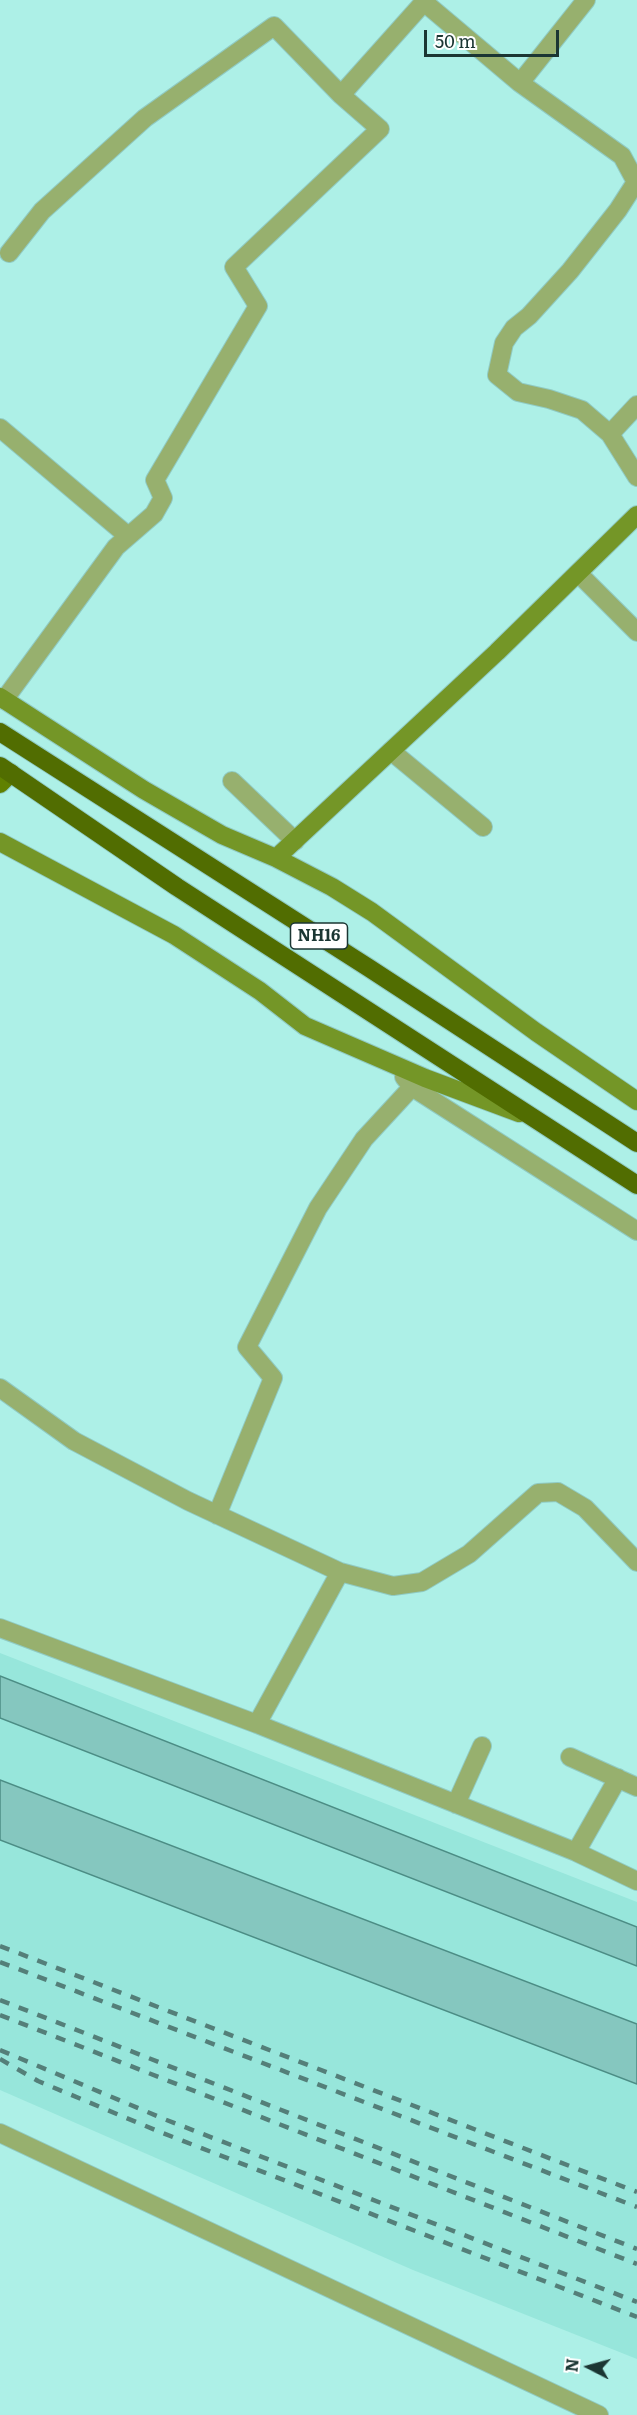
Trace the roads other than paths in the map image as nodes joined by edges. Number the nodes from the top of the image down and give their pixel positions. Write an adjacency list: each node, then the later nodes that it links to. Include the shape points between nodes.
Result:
1 (586, 0): 3 (street)
2 (425, 1): 3 (street); 4 (street)
3 (520, 82): 8 (street, via 622,156 636,182 570,271 530,316 514,328 504,343 497,375 518,392 582,410)
4 (341, 95): 5 (street, via 274,26 145,118 42,211); 11 (street, via 381,129 234,267 258,306 155,480 164,498 154,514)
5 (9, 253)
6 (637, 405): 8 (street)
7 (0, 428): 11 (street)
8 (610, 434): 9 (street)
9 (637, 477)
10 (637, 515): 12 (street)
11 (128, 536): 14 (street)
12 (578, 573): 13 (street); 16 (street)
13 (637, 632)
14 (2, 699): 22 (street, via 144,790 222,835)
15 (0, 732): 27 (highway, NH16)
16 (391, 751): 19 (street); 20 (street)
17 (4, 774): 26 (highway, NH16)
18 (232, 781): 20 (street)
19 (483, 827)
20 (295, 841): 22 (street)
21 (0, 842): 23 (street, via 174,935 260,991 305,1026)
22 (276, 858): 25 (street, via 372,912)
23 (392, 1064): 24 (street); 26 (street)
24 (412, 1087): 29 (street); 31 (street, via 364,1139 318,1208 247,1347 273,1378)
25 (637, 1101)
26 (537, 1120): 28 (highway, NH16)
27 (637, 1143)
28 (637, 1185)
29 (637, 1231)
30 (0, 1388): 31 (street, via 74,1441)
31 (217, 1515): 33 (street)
32 (637, 1562): 33 (street, via 585,1508 558,1492 538,1493 469,1554 422,1582 393,1586)
33 (340, 1572): 35 (street)
34 (0, 1628): 35 (street)
35 (257, 1724): 40 (street)
36 (482, 1746): 40 (street)
37 (570, 1758): 38 (street)
38 (618, 1778): 39 (street); 41 (street)
39 (637, 1787)
40 (456, 1804): 41 (street)
41 (576, 1852): 42 (street)
42 (637, 1881)
43 (0, 2133): 44 (street)
44 (599, 2415)

